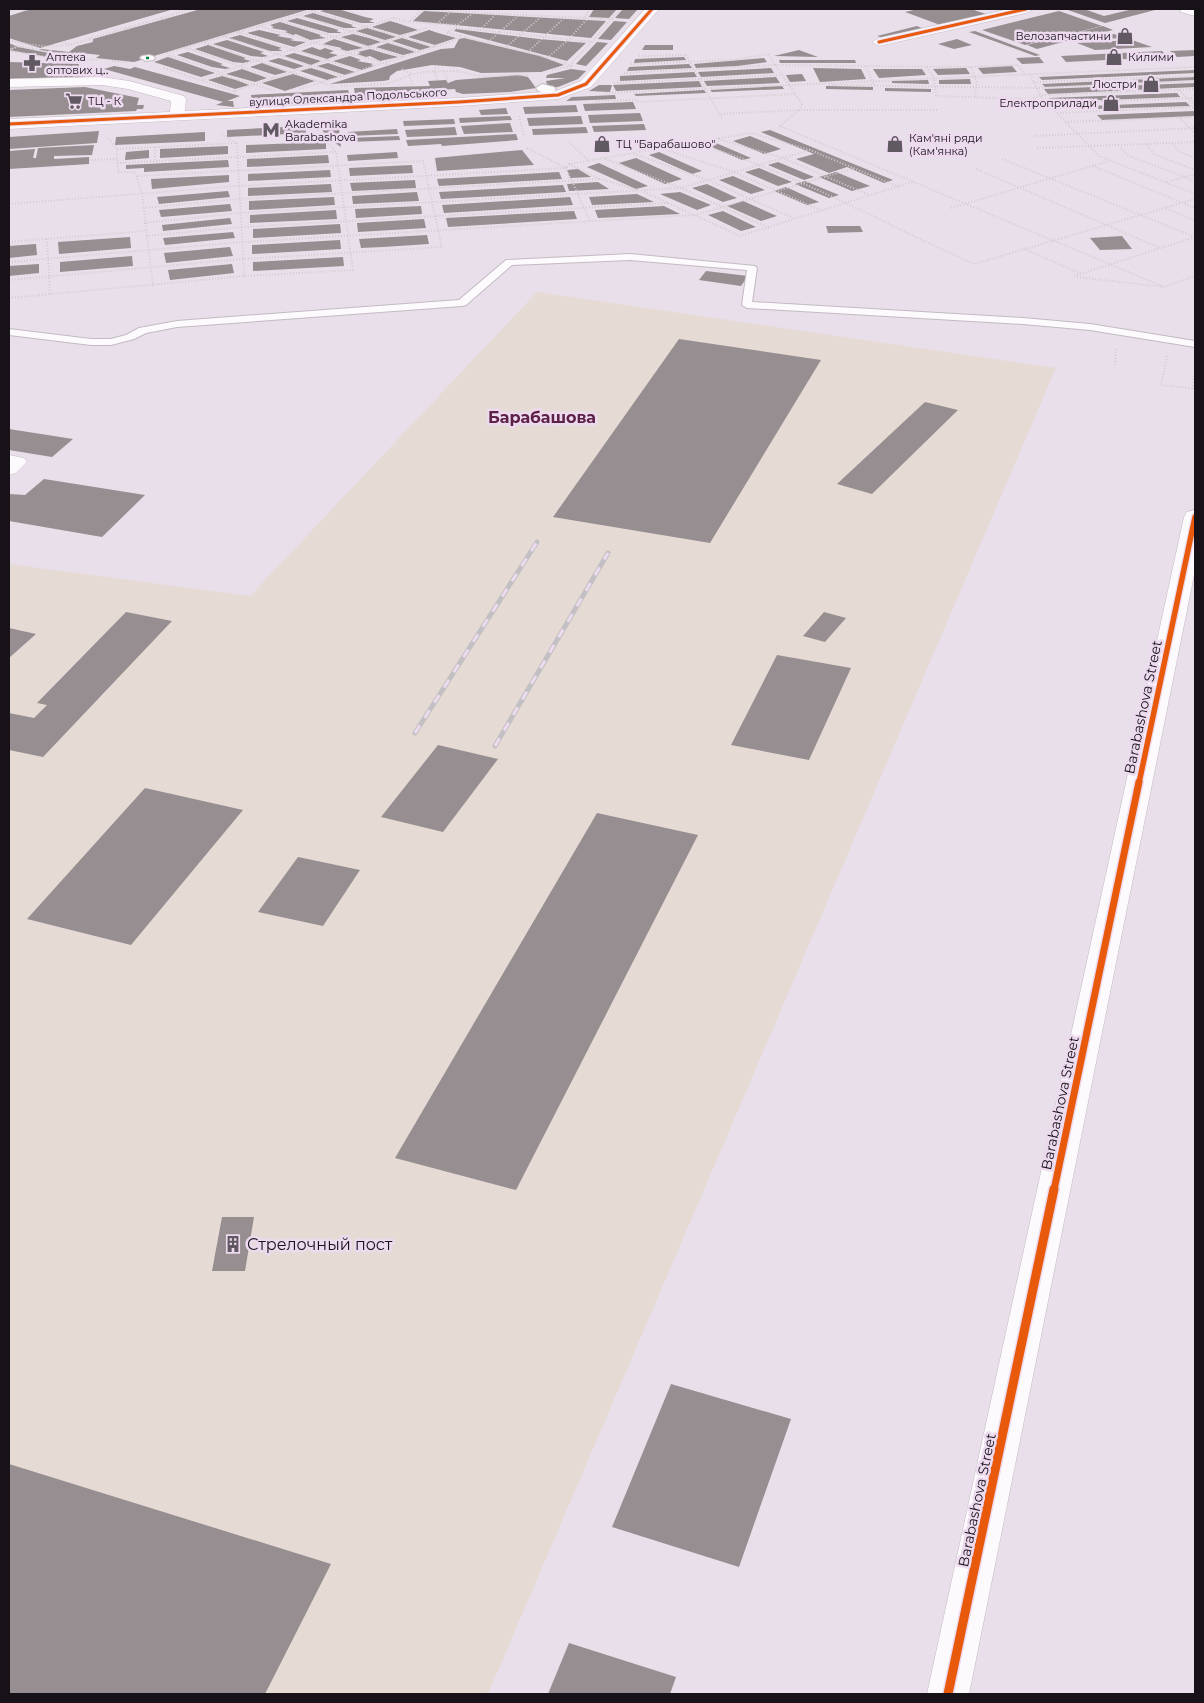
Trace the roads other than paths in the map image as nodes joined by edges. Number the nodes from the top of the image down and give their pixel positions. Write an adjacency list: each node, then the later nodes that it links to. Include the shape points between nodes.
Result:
1 (652, 9): 7 (street, вулиця Олександра Подольського, via 586,84 558,95)
2 (1026, 9): 5 (street)
3 (1186, 9): 4 (street)
4 (1195, 12)
5 (879, 42)
6 (9, 83): 7 (street, via 87,80 130,85 179,99)
7 (177, 116): 8 (street, вулиця Олександра Подольського)
8 (9, 124)
9 (9, 332): 10 (lane, via 111,342 144,330 196,322 462,303 509,262 623,257 752,268 747,304 1052,324)
10 (1195, 344)
11 (9, 460): 12 (street, via 17,462)
12 (9, 468)
13 (1195, 517): 14 (street, Barabashova Street)
14 (948, 1694)

